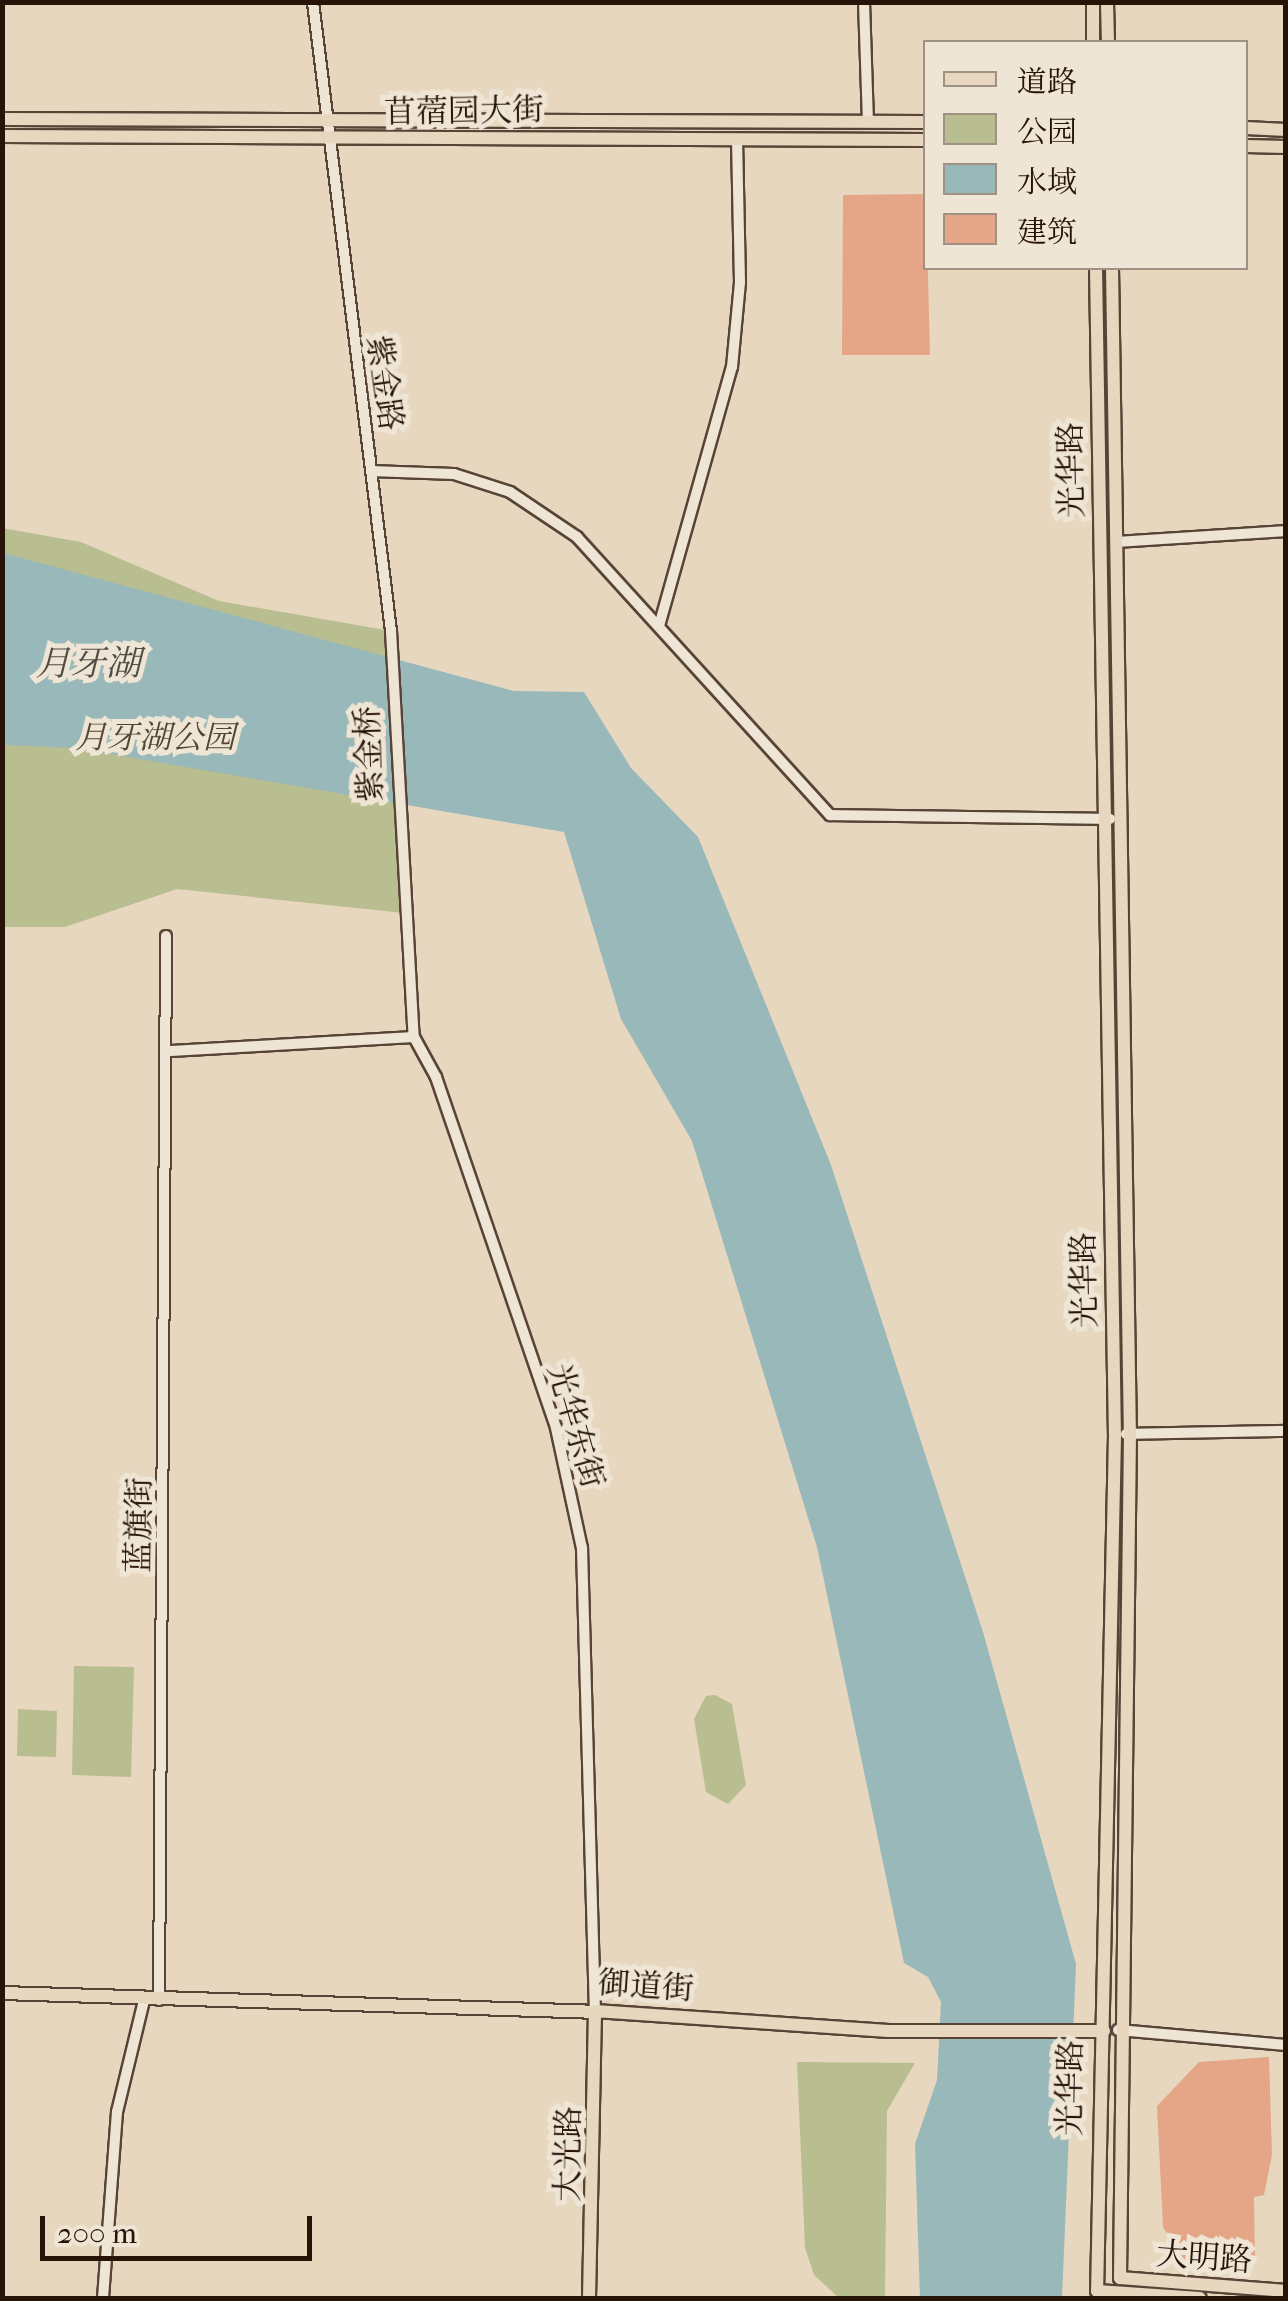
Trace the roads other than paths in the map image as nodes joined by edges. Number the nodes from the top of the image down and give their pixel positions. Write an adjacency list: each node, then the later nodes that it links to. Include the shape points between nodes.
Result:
1 (313, 2): 9 (street, 紫金路)
2 (864, 2): 8 (street)
3 (1093, 2): 5 (main road)
4 (1107, 2): 6 (main road)
5 (1093, 40)
6 (1108, 40)
7 (2, 120): 9 (main road, 苜蓿园大街)
8 (868, 121): 9 (main road, 苜蓿园大街); 10 (main road, 苜蓿园大街)
9 (324, 122): 16 (street, 紫金路)
10 (923, 122)
11 (1286, 127): 12 (main road)
12 (1250, 128)
13 (2, 136): 16 (main road, 苜蓿园大街)
14 (737, 140): 15 (main road, 苜蓿园大街); 16 (main road, 苜蓿园大街); 24 (street, via 740,282 732,367)
15 (923, 140)
16 (326, 142): 21 (street, 紫金路)
17 (1250, 146): 18 (main road)
18 (1286, 149)
19 (1096, 270): 26 (main road, 光华路)
20 (1112, 270): 23 (main road, 光华路)
21 (371, 472): 24 (street, via 454,474 510,492 577,537); 25 (street, 紫金路)
22 (1286, 532): 23 (street)
23 (1117, 542): 26 (main road, 光华路)
24 (659, 626): 26 (street, via 830,815)
25 (390, 631): 27 (street, 紫金桥)
26 (1114, 819): 32 (main road, 光华路); 33 (main road, 光华路)
27 (400, 874): 29 (street, 光华东街)
28 (166, 936): 30 (street, 蓝旗街)
29 (414, 1037): 30 (street); 37 (street, 光华东街, via 436,1077 556,1428 582,1548)
30 (171, 1051): 36 (street, 蓝旗街)
31 (1286, 1431): 32 (street)
32 (1130, 1434): 33 (street); 39 (main road, 光华路)
33 (1114, 1435): 40 (main road, 光华路)
34 (2, 1993): 35 (main road, 御道街)
35 (144, 2000): 36 (main road, 御道街); 46 (street, via 117,2112)
36 (160, 2000): 37 (main road, 御道街)
37 (595, 2011): 38 (street); 40 (main road, 御道街, via 888,2031)
38 (595, 2030): 42 (main road)
39 (1118, 2030): 40 (main road, 御道街); 41 (street); 43 (main road, 光华路)
40 (1099, 2031): 45 (main road, 光华路)
41 (1286, 2045)
42 (596, 2156): 47 (street, 大光路)
43 (1120, 2278): 44 (main road, 大明路)
44 (1286, 2291)
45 (1093, 2294): 48 (main road, 大明路)
46 (102, 2298)
47 (589, 2298)
48 (1200, 2298)

